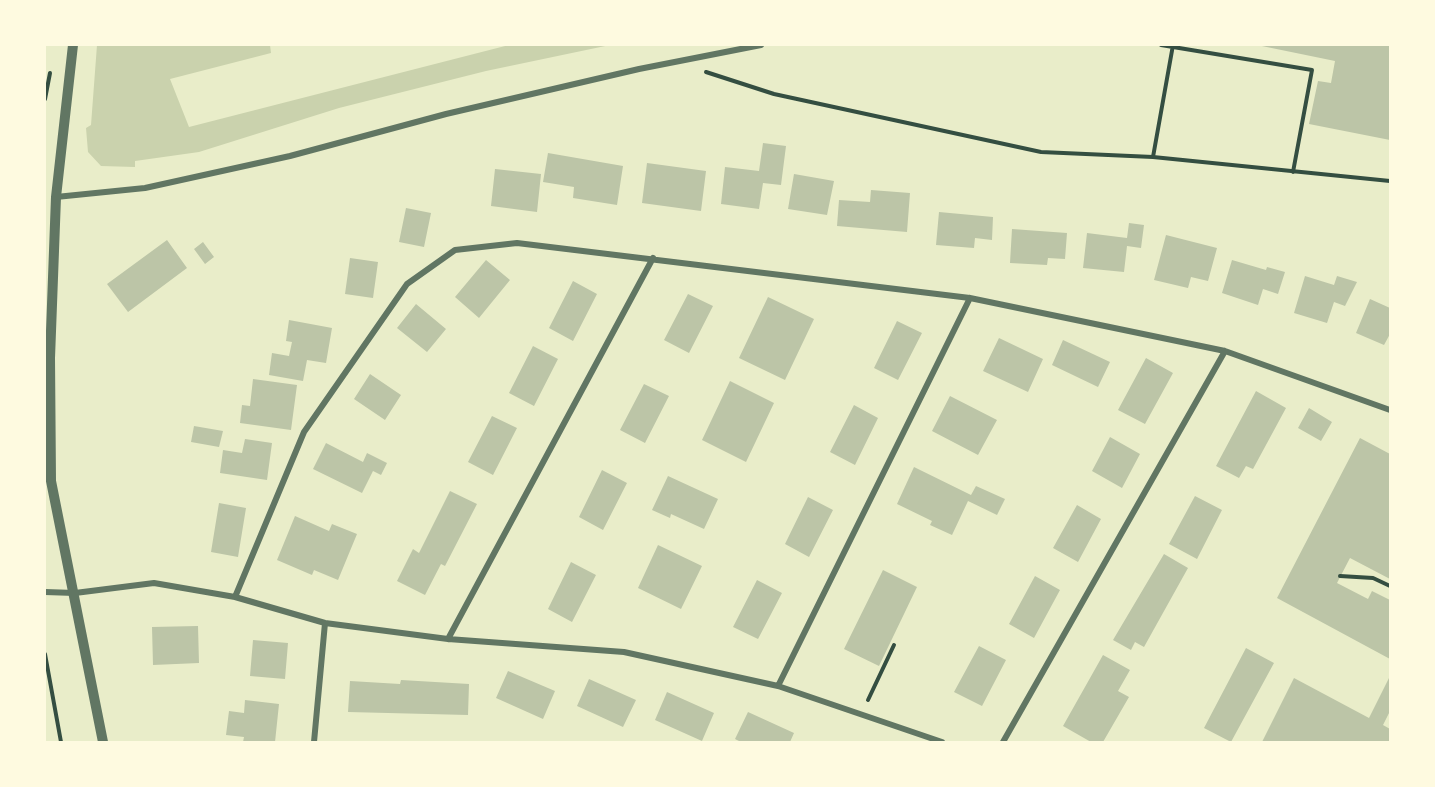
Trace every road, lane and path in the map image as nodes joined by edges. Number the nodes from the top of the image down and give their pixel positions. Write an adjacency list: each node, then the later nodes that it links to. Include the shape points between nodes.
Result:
1 (73, 45): 9 (street)
2 (761, 45): 5 (street)
3 (1161, 45): 4 (path)
4 (1173, 46): 6 (path); 7 (path, via 1312,70)
5 (677, 62): 6 (path, via 774,94 1041,152); 9 (street, via 145,188)
6 (1153, 157): 7 (path)
7 (1293, 172): 8 (path)
8 (1390, 181)
9 (56, 197): 14 (street)
10 (653, 258): 11 (street); 19 (street, via 506,244 455,250 407,284 304,432); 21 (street)
11 (970, 298): 12 (street); 24 (street)
12 (1225, 351): 13 (street); 30 (street)
13 (1390, 410)
14 (48, 486): 18 (street)
15 (1340, 576): 16 (path, via 1373,578)
16 (1390, 586)
17 (45, 592): 18 (street)
18 (75, 593): 19 (street, via 154,583); 27 (street)
19 (235, 597): 20 (street)
20 (325, 623): 21 (street); 28 (street)
21 (448, 639): 24 (street, via 624,652)
22 (894, 645): 25 (path)
23 (45, 654): 26 (path)
24 (778, 686): 25 (street)
25 (861, 714): 29 (street)
26 (61, 742)
27 (103, 742)
28 (314, 742)
29 (942, 742)
30 (1003, 742)

